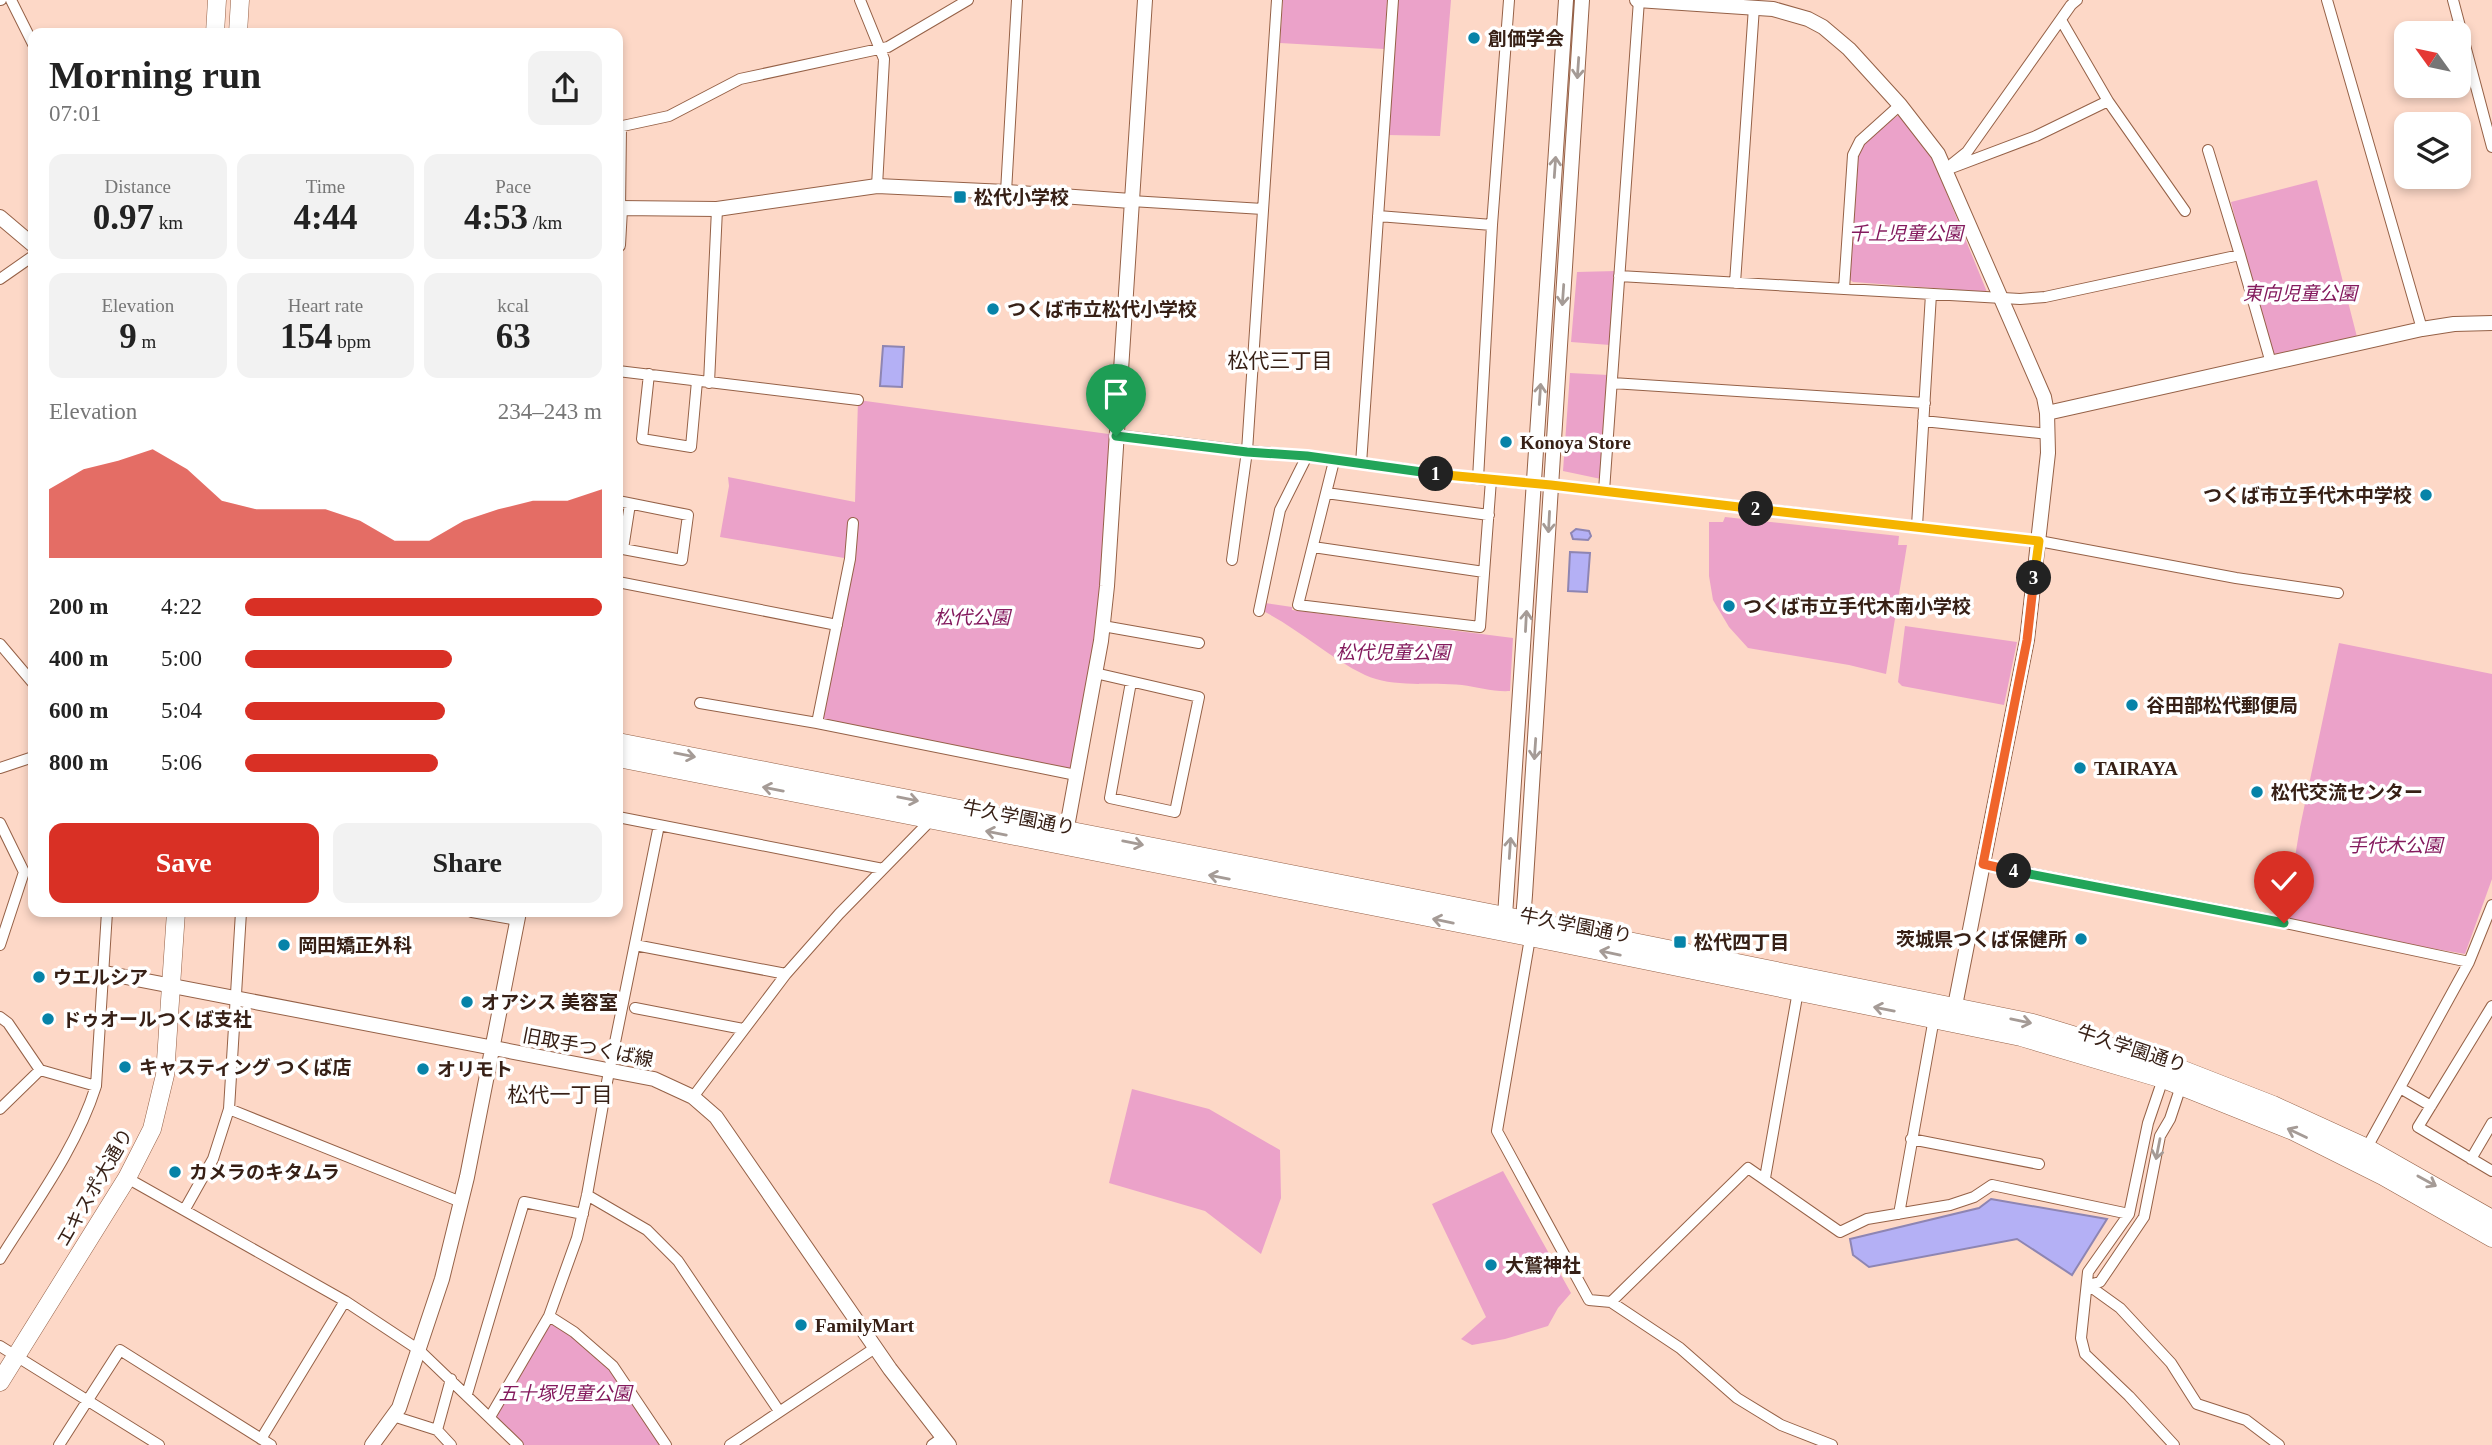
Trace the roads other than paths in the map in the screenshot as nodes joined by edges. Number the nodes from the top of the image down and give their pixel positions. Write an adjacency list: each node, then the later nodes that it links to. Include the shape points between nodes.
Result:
1 (11, 0): 22 (street)
2 (217, 0): 20 (main road)
3 (240, 0): 21 (main road)
4 (860, 0): 23 (street)
5 (968, 0): 23 (street)
6 (1017, 0): 31 (street)
7 (1145, 0): 32 (street)
8 (1277, 0): 35 (street)
9 (1393, 0): 37 (street)
10 (1509, 0): 39 (street)
11 (1566, 0): 68 (street, one-way to 11)
12 (1582, 0): 69 (street, one-way to 69)
13 (1638, 0): 17 (street); 43 (street)
14 (2077, 0): 19 (street)
15 (2327, 0): 50 (street)
16 (2453, 0): 27 (street)
17 (1717, 2): 18 (street)
18 (1754, 7): 25 (street, via 1793,14 1823,27 1849,48); 45 (street)
19 (2061, 20): 24 (street); 29 (street, via 1967,152)
20 (215, 28)
21 (238, 28)
22 (28, 34)
23 (880, 49): 26 (street, via 740,79 669,116); 30 (street, via 884,59)
24 (2108, 102): 29 (street); 36 (street)
25 (1900, 105): 29 (street); 46 (street, via 1860,141 1853,155)
26 (623, 126)
27 (2492, 147)
28 (2208, 150): 41 (street)
29 (1946, 170): 48 (street)
30 (877, 186): 31 (street); 34 (street)
31 (1006, 192): 32 (street)
32 (1131, 201): 35 (street); 61 (street)
33 (623, 209): 34 (street)
34 (717, 209): 54 (street)
35 (1263, 209): 62 (street)
36 (2185, 211)
37 (1378, 216): 39 (street); 65 (street)
38 (0, 217): 40 (street)
39 (1492, 225): 66 (street)
40 (28, 241)
41 (2240, 255): 48 (street, via 2045,297); 51 (street)
42 (28, 259): 44 (street)
43 (1619, 276): 45 (street); 55 (street)
44 (0, 279)
45 (1735, 283): 46 (street)
46 (1844, 289): 47 (street)
47 (1931, 294): 48 (street); 57 (street)
48 (2002, 298): 58 (street)
49 (2492, 323): 50 (street)
50 (2422, 329): 51 (street)
51 (2271, 363): 58 (street)
52 (623, 371): 53 (street)
53 (649, 374): 54 (street); 54 (street, via 642,439 691,446)
54 (703, 382): 56 (street)
55 (1612, 383): 57 (street); 70 (street)
56 (858, 400)
57 (1924, 403): 59 (street)
58 (2048, 413): 60 (street)
59 (1923, 421): 60 (street); 76 (street)
60 (2049, 434): 77 (street)
61 (1116, 436): 62 (street); 85 (street)
62 (1247, 452): 63 (street); 79 (street)
63 (1307, 456): 64 (street); 83 (street, via 1280,510)
64 (1334, 461): 65 (street); 71 (street)
65 (1361, 464): 66 (street)
66 (1478, 479): 67 (street)
67 (1491, 480): 68 (street); 74 (street)
68 (1534, 483): 69 (street); 110 (street, one-way to 68)
69 (1551, 485): 70 (street); 110 (street, one-way to 110)
70 (1604, 491): 76 (street)
71 (1326, 493): 74 (street); 78 (street)
72 (623, 502): 73 (street)
73 (630, 504): 73 (street, via 688,515 682,560 623,549)
74 (1489, 514): 80 (street)
75 (853, 523): 84 (street)
76 (1917, 526): 77 (street)
77 (2039, 541): 82 (street); 103 (street, via 2027,640)
78 (1313, 547): 80 (street); 80 (street, via 1298,605 1480,627)
79 (1232, 559)
80 (1484, 572)
81 (623, 583): 84 (street)
82 (2338, 593)
83 (1259, 611)
84 (838, 625): 92 (street)
85 (1102, 626): 86 (street); 88 (street)
86 (1199, 643)
87 (0, 644): 89 (street)
88 (1095, 673): 90 (street); 97 (street)
89 (28, 677)
90 (1132, 682): 90 (street, via 1199,697 1175,812 1110,798)
91 (699, 702): 92 (street)
92 (817, 723): 97 (street)
93 (623, 743): 102 (main road, 牛久学園通り, one-way to 102)
94 (28, 759): 96 (street)
95 (623, 759): 99 (main road, 牛久学園通り, one-way to 95)
96 (0, 768)
97 (1076, 775): 102 (street)
98 (623, 818): 101 (street)
99 (930, 821): 102 (main road, 牛久学園通り, one-way to 99); 104 (street)
100 (0, 822): 112 (street, via 24,872)
101 (659, 825): 104 (street); 113 (street)
102 (1065, 838): 110 (main road, 牛久学園通り)
103 (1983, 864): 114 (street); 122 (street)
104 (883, 869): 116 (street)
105 (2492, 905): 114 (street)
106 (107, 917): 115 (street)
107 (176, 917): 117 (main road, エキスポ大通り)
108 (240, 917): 119 (street)
109 (518, 917): 125 (street)
110 (1513, 923): 111 (main road, 牛久学園通り); 122 (main road, 牛久学園通り)
111 (1530, 938): 118 (main road, 牛久学園通り, one-way to 111); 155 (street, via 1497,1131 1589,1300)
112 (0, 945)
113 (635, 945): 116 (street); 127 (street)
114 (2469, 962): 131 (street)
115 (105, 973): 117 (street, 旧取手つくば線); 129 (street)
116 (786, 974): 124 (street)
117 (171, 986): 119 (street, 旧取手つくば線); 142 (main road, エキスポ大通り, via 160,1100 152,1129)
118 (1798, 991): 122 (main road, 牛久学園通り, one-way to 118); 143 (street)
119 (235, 999): 125 (street, 旧取手つくば線); 135 (street)
120 (2492, 1006): 133 (street)
121 (635, 1009): 124 (street)
122 (1947, 1015): 128 (main road, 牛久学園通り); 137 (street); 138 (main road, 牛久学園通り, one-way to 138, via 2066,1032 2168,1064 2282,1108)
123 (0, 1017): 126 (street)
124 (743, 1030): 132 (street)
125 (492, 1048): 127 (street, 旧取手つくば線); 145 (street)
126 (40, 1070): 129 (street); 134 (street)
127 (610, 1072): 132 (street, 旧取手つくば線, via 654,1079); 144 (street)
128 (2163, 1079): 130 (main road, 牛久学園通り); 149 (street, via 2148,1123)
129 (96, 1086): 152 (street, via 68,1152)
130 (2181, 1086): 138 (main road, 牛久学園通り, one-way to 130); 153 (street, one-way to 153, via 2160,1136 2144,1217 2100,1282)
131 (2400, 1088): 133 (street); 138 (street)
132 (693, 1097): 158 (street, 旧取手つくば線, via 716,1117)
133 (2431, 1106): 139 (street, via 2418,1127)
134 (0, 1109)
135 (229, 1109): 145 (street); 146 (street, via 213,1159)
136 (2492, 1123): 139 (street)
137 (1911, 1139): 140 (street); 148 (street)
138 (2363, 1155): 150 (main road, 牛久学園通り, one-way to 150); 151 (main road, 牛久学園通り)
139 (2470, 1159): 141 (street)
140 (2039, 1164)
141 (2492, 1171)
142 (127, 1178): 146 (street); 160 (main road, エキスポ大通り)
143 (1765, 1178): 148 (street, via 1840,1231 1867,1219); 155 (street, via 1748,1168)
144 (587, 1195): 147 (street); 165 (street, via 647,1230 678,1261)
145 (461, 1202): 159 (street)
146 (185, 1209): 154 (street)
147 (583, 1214): 156 (street); 163 (street, via 524,1202)
148 (1899, 1214): 149 (street, via 1974,1198 1992,1185)
149 (2129, 1214): 153 (street, via 2088,1272)
150 (2492, 1219)
151 (2492, 1238)
152 (0, 1259)
153 (2088, 1285): 179 (street, via 2081,1339 2085,1354); 180 (street, via 2120,1308 2171,1363 2197,1404 2246,1420)
154 (345, 1301): 159 (street); 169 (street)
155 (1611, 1302): 178 (street, via 1680,1348 1737,1398 1781,1425)
156 (549, 1316): 167 (street); 176 (street, via 613,1366)
157 (0, 1346): 160 (street)
158 (875, 1348): 165 (street); 170 (street, 旧取手つくば線)
159 (419, 1350): 161 (street); 166 (street)
160 (16, 1356): 162 (main road, エキスポ大通り); 164 (street)
161 (451, 1379): 163 (street); 168 (street)
162 (0, 1382)
163 (467, 1394): 167 (street)
164 (88, 1401): 169 (street, via 120,1350); 171 (street); 172 (street)
165 (779, 1411): 177 (street)
166 (393, 1416): 168 (street); 173 (street)
167 (490, 1417): 175 (street)
168 (436, 1430): 174 (street)
169 (266, 1442)
170 (941, 1443)
171 (60, 1445)
172 (159, 1445)
173 (372, 1445)
174 (451, 1445)
175 (518, 1445)
176 (666, 1445)
177 (730, 1445)
178 (1832, 1445)
179 (2174, 1445)
180 (2279, 1445)

